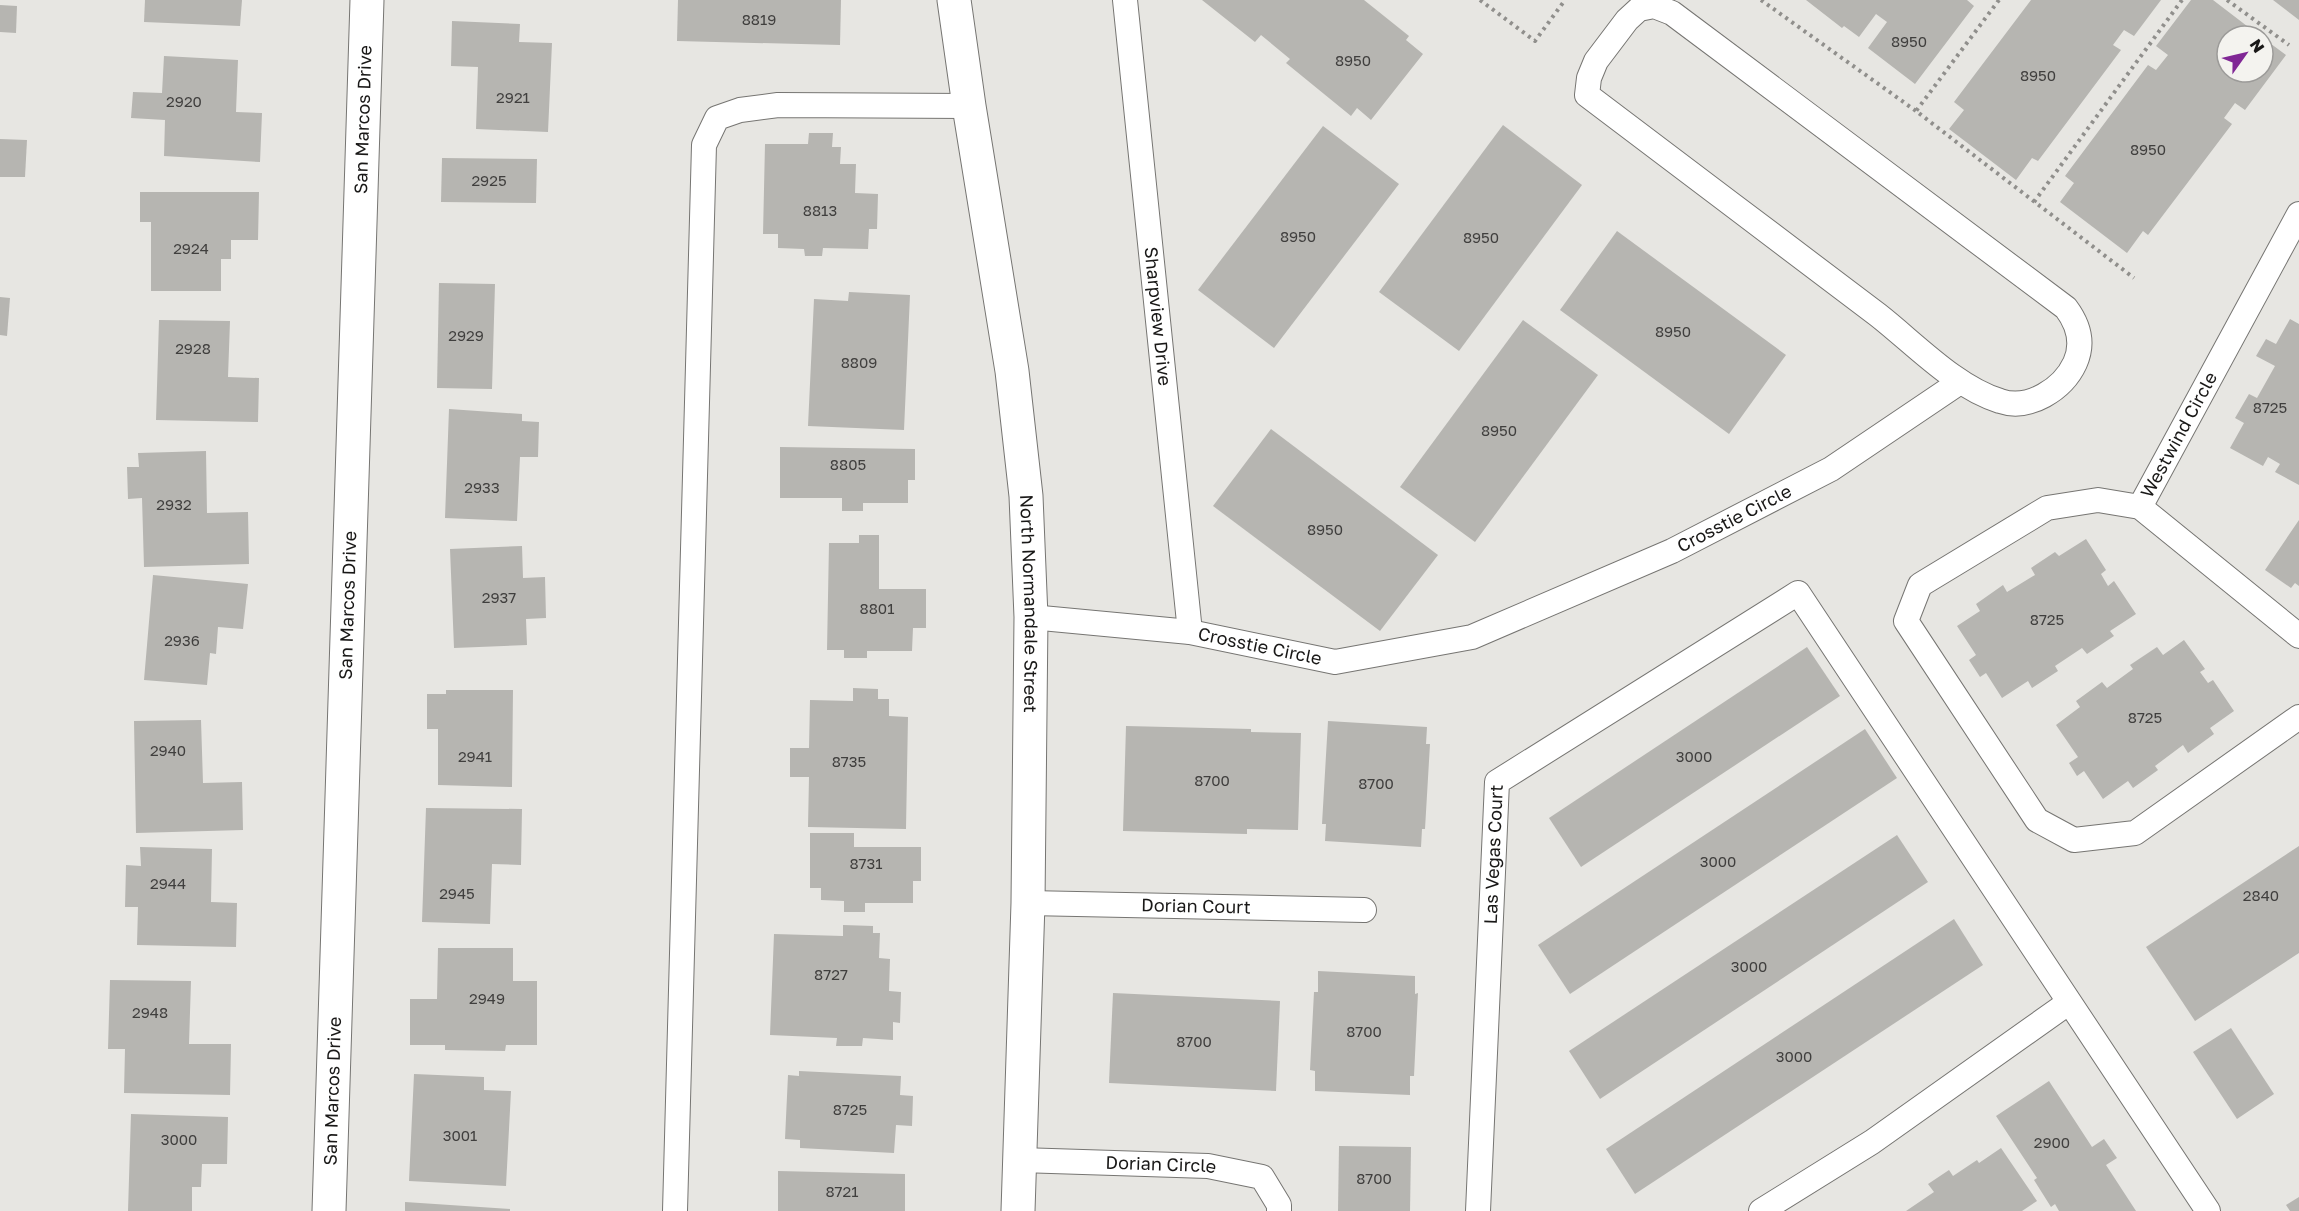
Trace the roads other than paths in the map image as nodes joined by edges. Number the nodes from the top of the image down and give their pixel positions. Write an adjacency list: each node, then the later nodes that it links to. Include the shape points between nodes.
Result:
1 (367, 0): 16 (street, San Marcos Drive)
2 (954, 0): 4 (street, North Normandale Street)
3 (1125, 0): 9 (lane, Sharpview Drive)
4 (969, 106): 8 (street, North Normandale Street, via 1012,371 1026,496); 17 (lane, via 778,105 740,110 717,118 704,145)
5 (2299, 214): 7 (lane, Westwind Circle)
6 (1960, 382): 6 (lane, via 1587,95 1596,61 1639,9 1654,6 1672,13 2066,308 2074,319 2079,333 2075,363 2052,391 2038,399 2001,402); 9 (lane, Crosstie Circle, via 1832,469 1672,551 1472,637 1335,662)
7 (2140, 507): 10 (lane, Westwind Circle); 11 (lane, via 2098,500 2047,508 1920,585 1906,621 2037,820 2074,840 2135,833)
8 (1031, 617): 9 (lane, Crosstie Circle); 12 (street, North Normandale Street)
9 (1190, 632)
10 (2299, 636)
11 (2299, 717)
12 (1028, 903): 13 (lane, Dorian Court); 15 (street, North Normandale Street)
13 (1364, 910)
14 (2068, 1003): 20 (lane, Las Vegas Court, via 1798,593 1497,782); 21 (lane, via 1872,1142); 22 (lane)
15 (1020, 1160): 18 (street, North Normandale Street); 19 (lane, Dorian Circle, via 1208,1166 1262,1177)
16 (329, 1211)
17 (675, 1211)
18 (1018, 1211)
19 (1279, 1211)
20 (1478, 1211)
21 (1761, 1211)
22 (2208, 1211)

